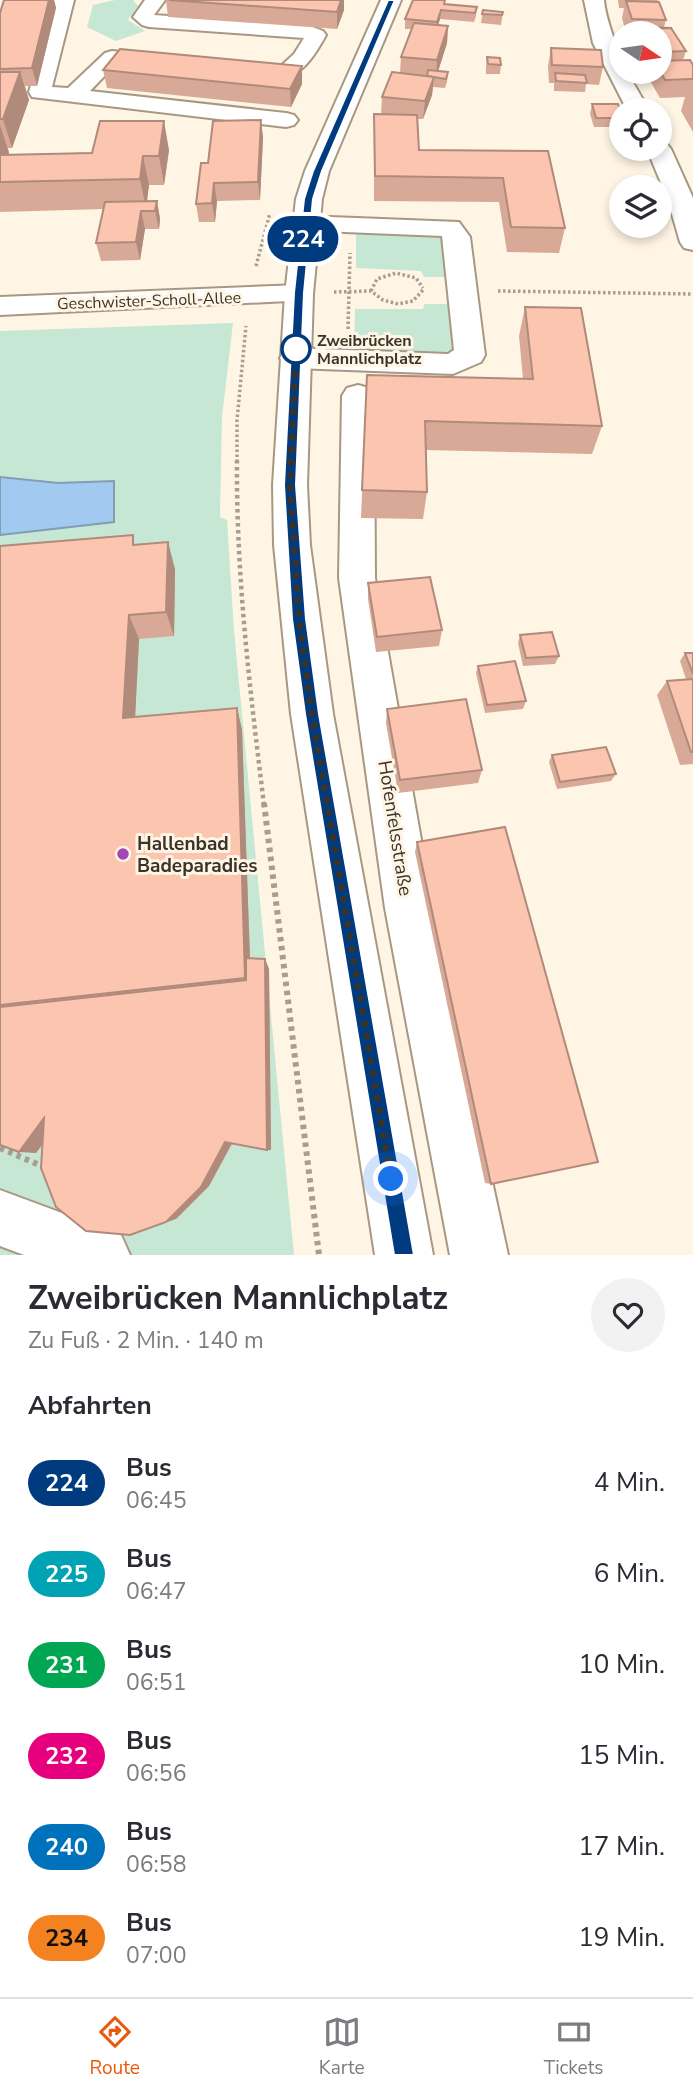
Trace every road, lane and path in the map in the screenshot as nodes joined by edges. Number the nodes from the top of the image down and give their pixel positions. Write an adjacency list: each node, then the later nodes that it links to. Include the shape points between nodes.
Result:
1 (64, 0): 7 (main road, via 40,92)
2 (155, 0): 6 (main road, via 143,16 149,21 316,35 299,65 281,73)
3 (391, 0): 11 (main road, via 317,171)
4 (594, 0): 8 (main road, via 605,49)
5 (184, 64): 7 (main road, via 113,57)
6 (226, 68)
7 (74, 95): 9 (main road)
8 (632, 98)
9 (286, 120)
10 (664, 161): 12 (main road)
11 (305, 224): 13 (main road, via 450,228 457,237); 15 (main road)
12 (693, 242)
13 (462, 290): 16 (path); 18 (main road, via 470,355 460,363)
14 (371, 291): 14 (path, via 381,301 402,304 423,290 416,278 397,272 378,277)
15 (299, 293): 17 (main road, Geschwister-Scholl-Allee); 18 (main road)
16 (693, 294)
17 (0, 306)
18 (295, 358): 22 (main road, via 290,485 299,619)
19 (358, 396): 23 (main road, Hofenfelsstraße, via 357,578 409,908)
20 (0, 1218): 21 (main road)
21 (101, 1255)
22 (404, 1255)
23 (479, 1255)

